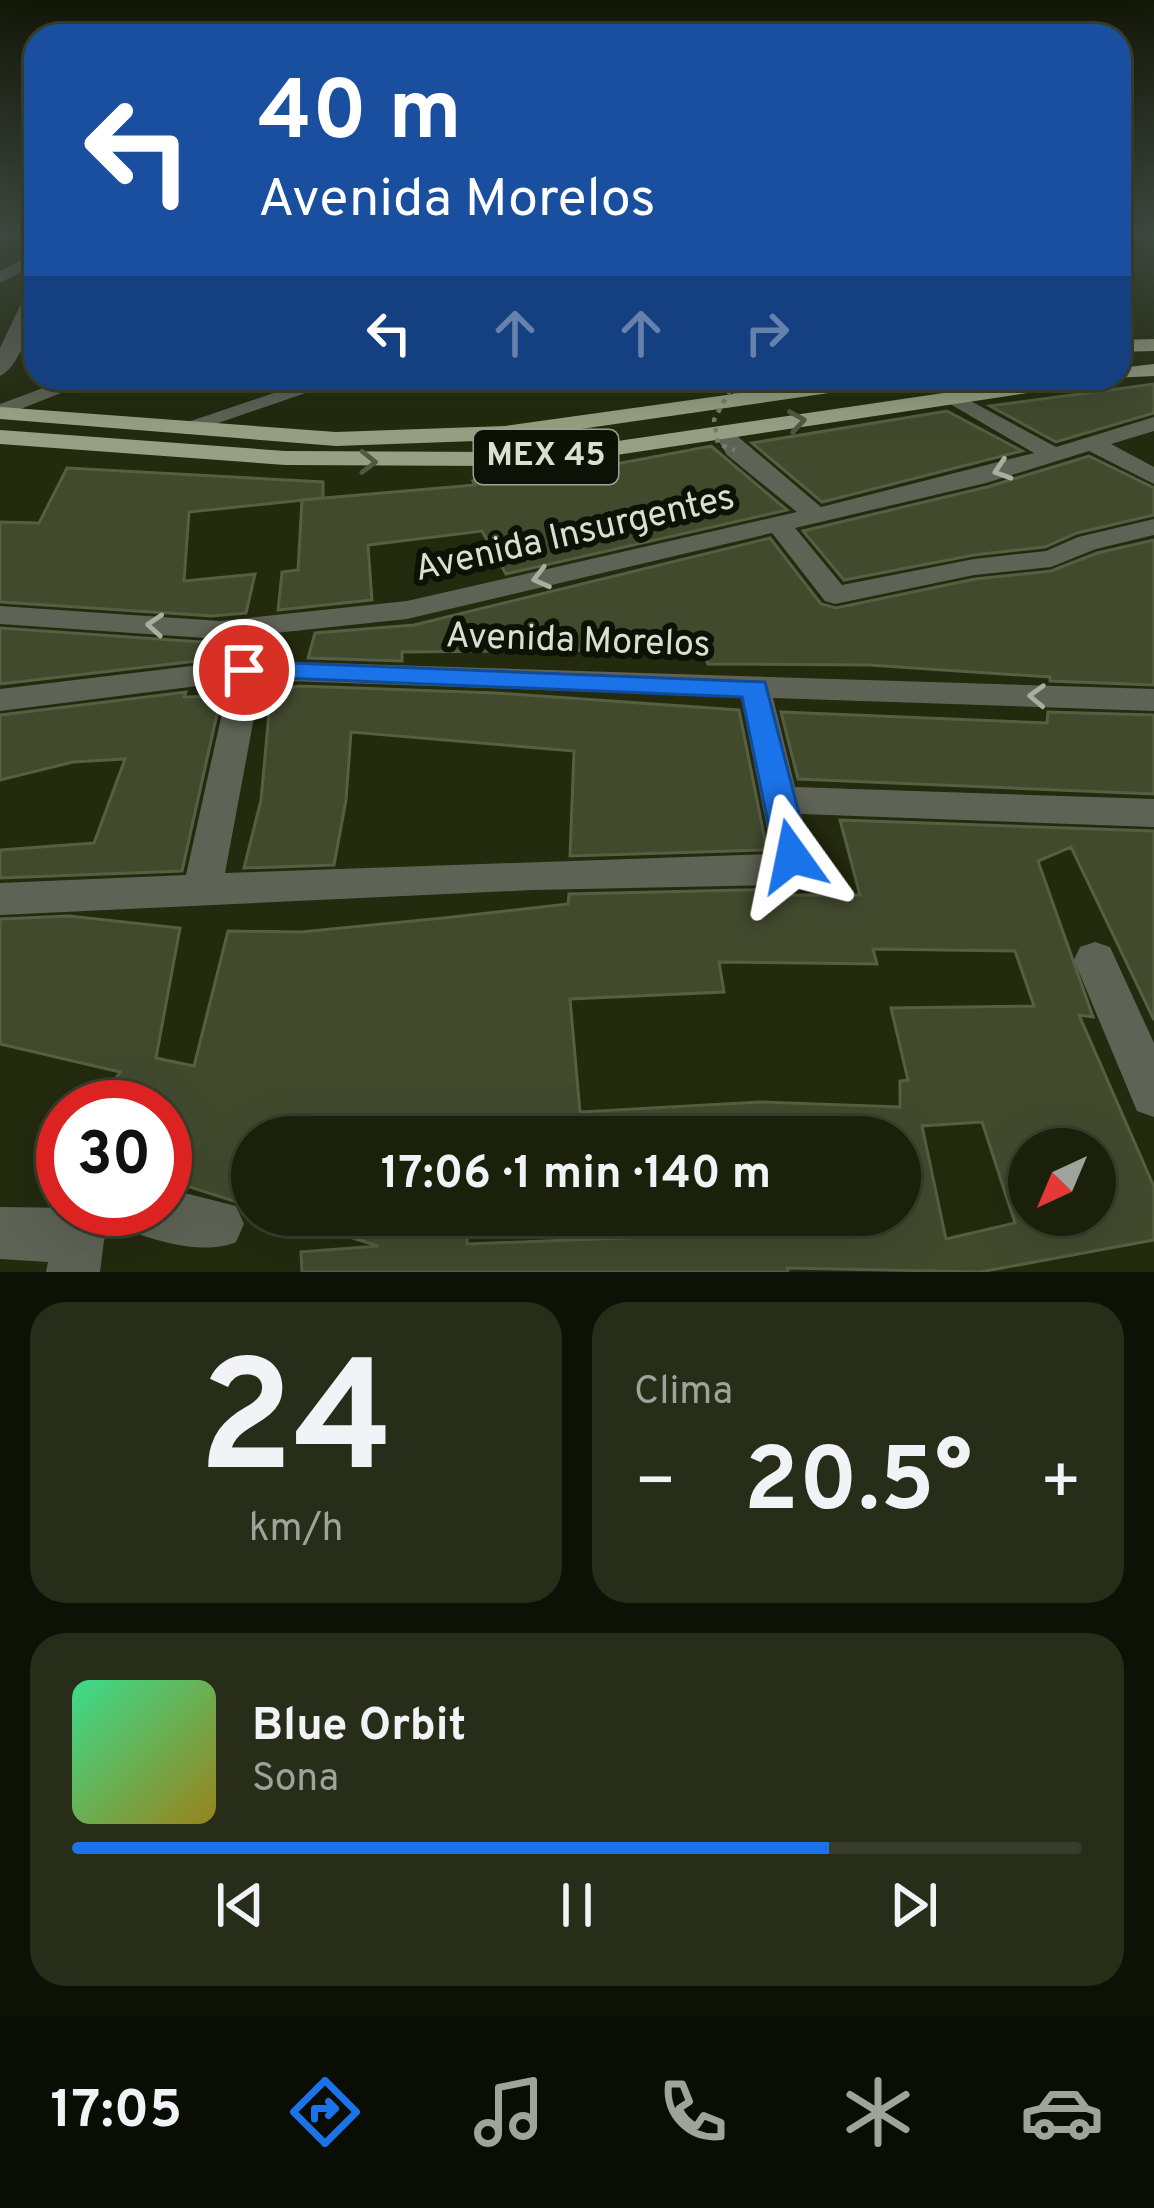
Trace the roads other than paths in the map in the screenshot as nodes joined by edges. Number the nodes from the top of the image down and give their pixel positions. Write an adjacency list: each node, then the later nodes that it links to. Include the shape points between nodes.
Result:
1 (24, 316): 2 (street)
2 (0, 370)
3 (58, 390): 8 (street)
4 (302, 390): 11 (street)
5 (731, 390): 13 (main road, MEX 45, via 505,433)
6 (1002, 390): 7 (main road, MEX 45)
7 (952, 397): 14 (main road, MEX 45, one-way to 7); 16 (street)
8 (0, 412): 11 (main road, MEX 45)
9 (0, 423): 13 (main road, via 226,443)
10 (1154, 424): 15 (street, Avenida Insurgentes)
11 (184, 428): 13 (main road, MEX 45)
12 (0, 437): 14 (main road, MEX 45, one-way to 14, via 375,463)
13 (337, 440)
14 (729, 441): 18 (street)
15 (1091, 443): 16 (street, Avenida Insurgentes); 17 (street)
16 (1052, 454): 18 (street, Avenida Insurgentes, one-way to 18)
17 (1154, 477)
18 (818, 517): 19 (street, Avenida Insurgentes)
19 (780, 526): 20 (street, via 835,596 1051,560); 22 (street, Avenida Insurgentes, one-way to 22, via 407,610)
20 (1154, 527)
21 (0, 615): 22 (street, Avenida Insurgentes, one-way to 21)
22 (259, 627): 23 (street)
23 (244, 670): 24 (street, Avenida Morelos); 25 (street, Avenida Morelos); 29 (street)
24 (755, 688): 26 (street, Avenida Morelos, one-way to 24); 27 (street)
25 (0, 700)
26 (1154, 700)
27 (780, 800): 28 (street); 29 (street, via 792,856 782,870)
28 (1154, 813)
29 (202, 890): 30 (street)
30 (0, 899)
31 (1095, 960): 32 (street)
32 (1140, 1030): 33 (street)
33 (1154, 1095)
34 (192, 1219): 35 (street)
35 (218, 1224)
36 (0, 1233): 37 (street)
37 (81, 1240)

